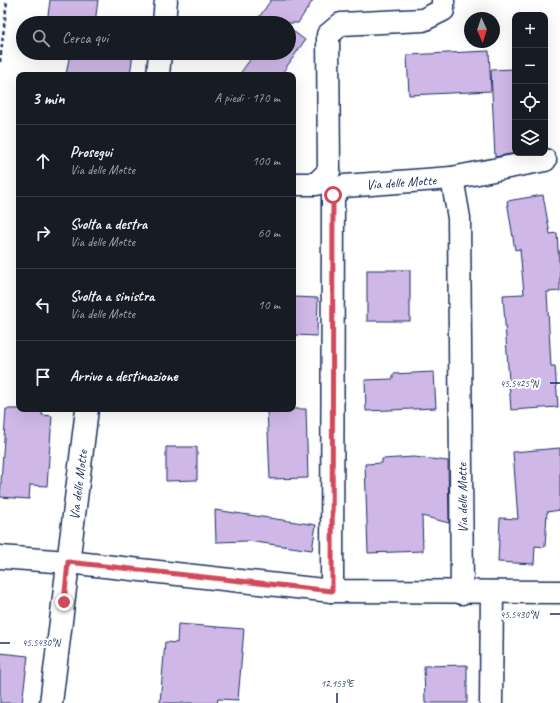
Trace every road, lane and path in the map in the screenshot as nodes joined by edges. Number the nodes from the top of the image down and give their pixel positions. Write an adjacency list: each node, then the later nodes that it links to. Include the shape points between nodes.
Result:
1 (7, 0): 6 (path)
2 (166, 0): 4 (street)
3 (443, 0): 10 (street, via 443,10 423,20 341,24 328,35 329,171 316,184)
4 (165, 16)
5 (159, 60): 7 (street)
6 (0, 62)
7 (158, 72)
8 (545, 160): 9 (street)
9 (452, 178): 14 (street, Via delle Motte, via 344,186 333,195); 17 (street, Via delle Motte, via 459,218)
10 (296, 184)
11 (87, 412): 13 (street, Via delle Motte)
12 (0, 557): 13 (street)
13 (68, 562): 14 (street); 18 (street, Via delle Motte)
14 (332, 591): 17 (street)
15 (492, 592): 16 (street); 17 (street); 19 (street)
16 (560, 592)
17 (462, 593)
18 (51, 703)
19 (491, 703)

